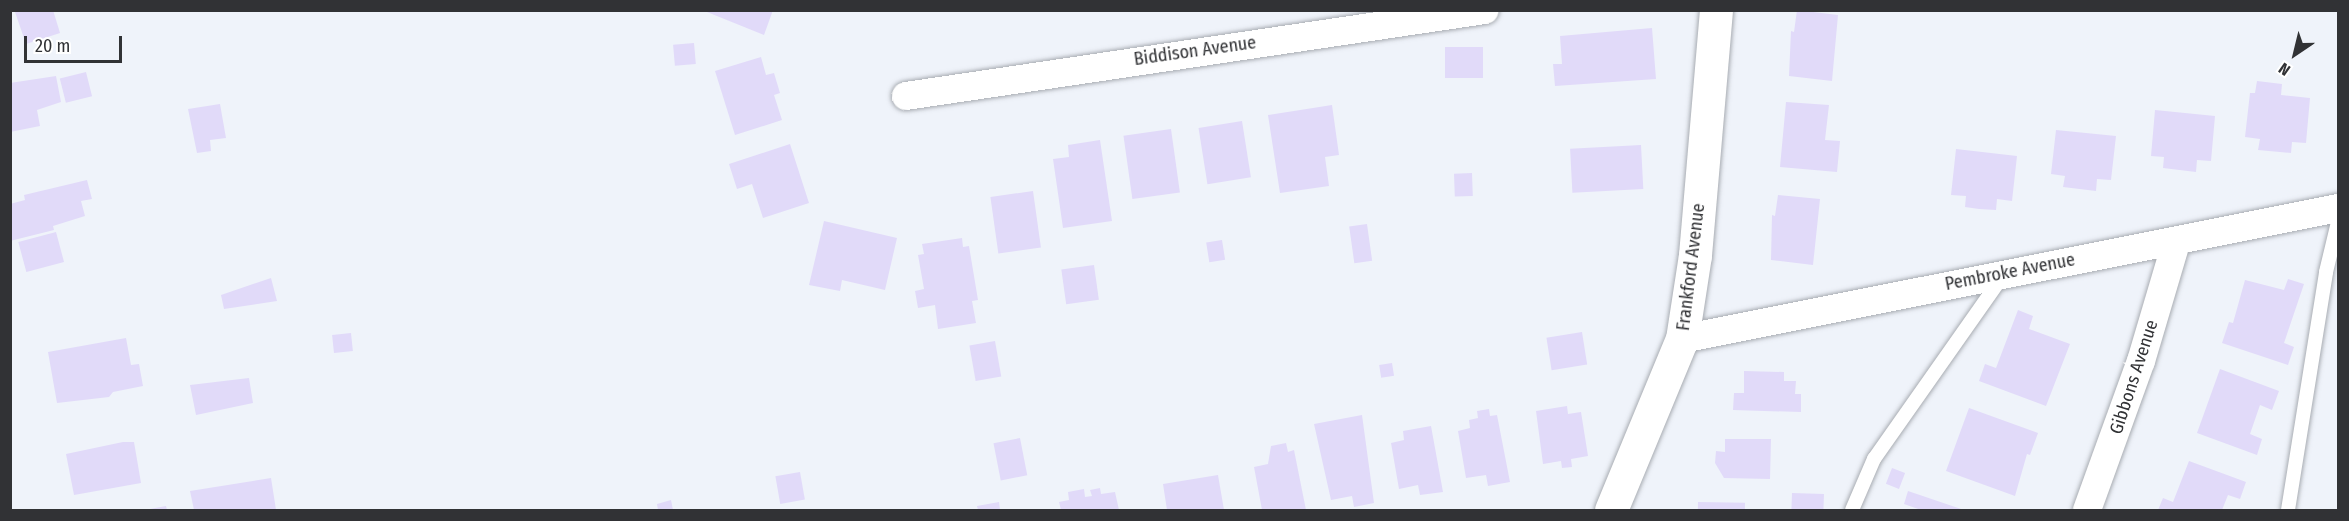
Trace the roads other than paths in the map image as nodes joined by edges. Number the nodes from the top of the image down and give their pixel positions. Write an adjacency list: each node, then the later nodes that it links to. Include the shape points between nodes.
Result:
1 (1485, 10): 3 (street, Biddison Avenue)
2 (1716, 10): 8 (street, Frankford Avenue, via 1695,255)
3 (906, 96)
4 (2338, 208): 6 (street, Pembroke Avenue)
5 (2338, 222): 12 (lane, via 2326,272 2319,337)
6 (2176, 243): 7 (street, Pembroke Avenue); 11 (street, Gibbons Avenue, via 2141,361)
7 (2005, 272): 8 (street, Pembroke Avenue); 10 (lane, via 1874,459)
8 (1682, 339): 9 (street, Frankford Avenue)
9 (1611, 510)
10 (1852, 510)
11 (2087, 510)
12 (2288, 510)

